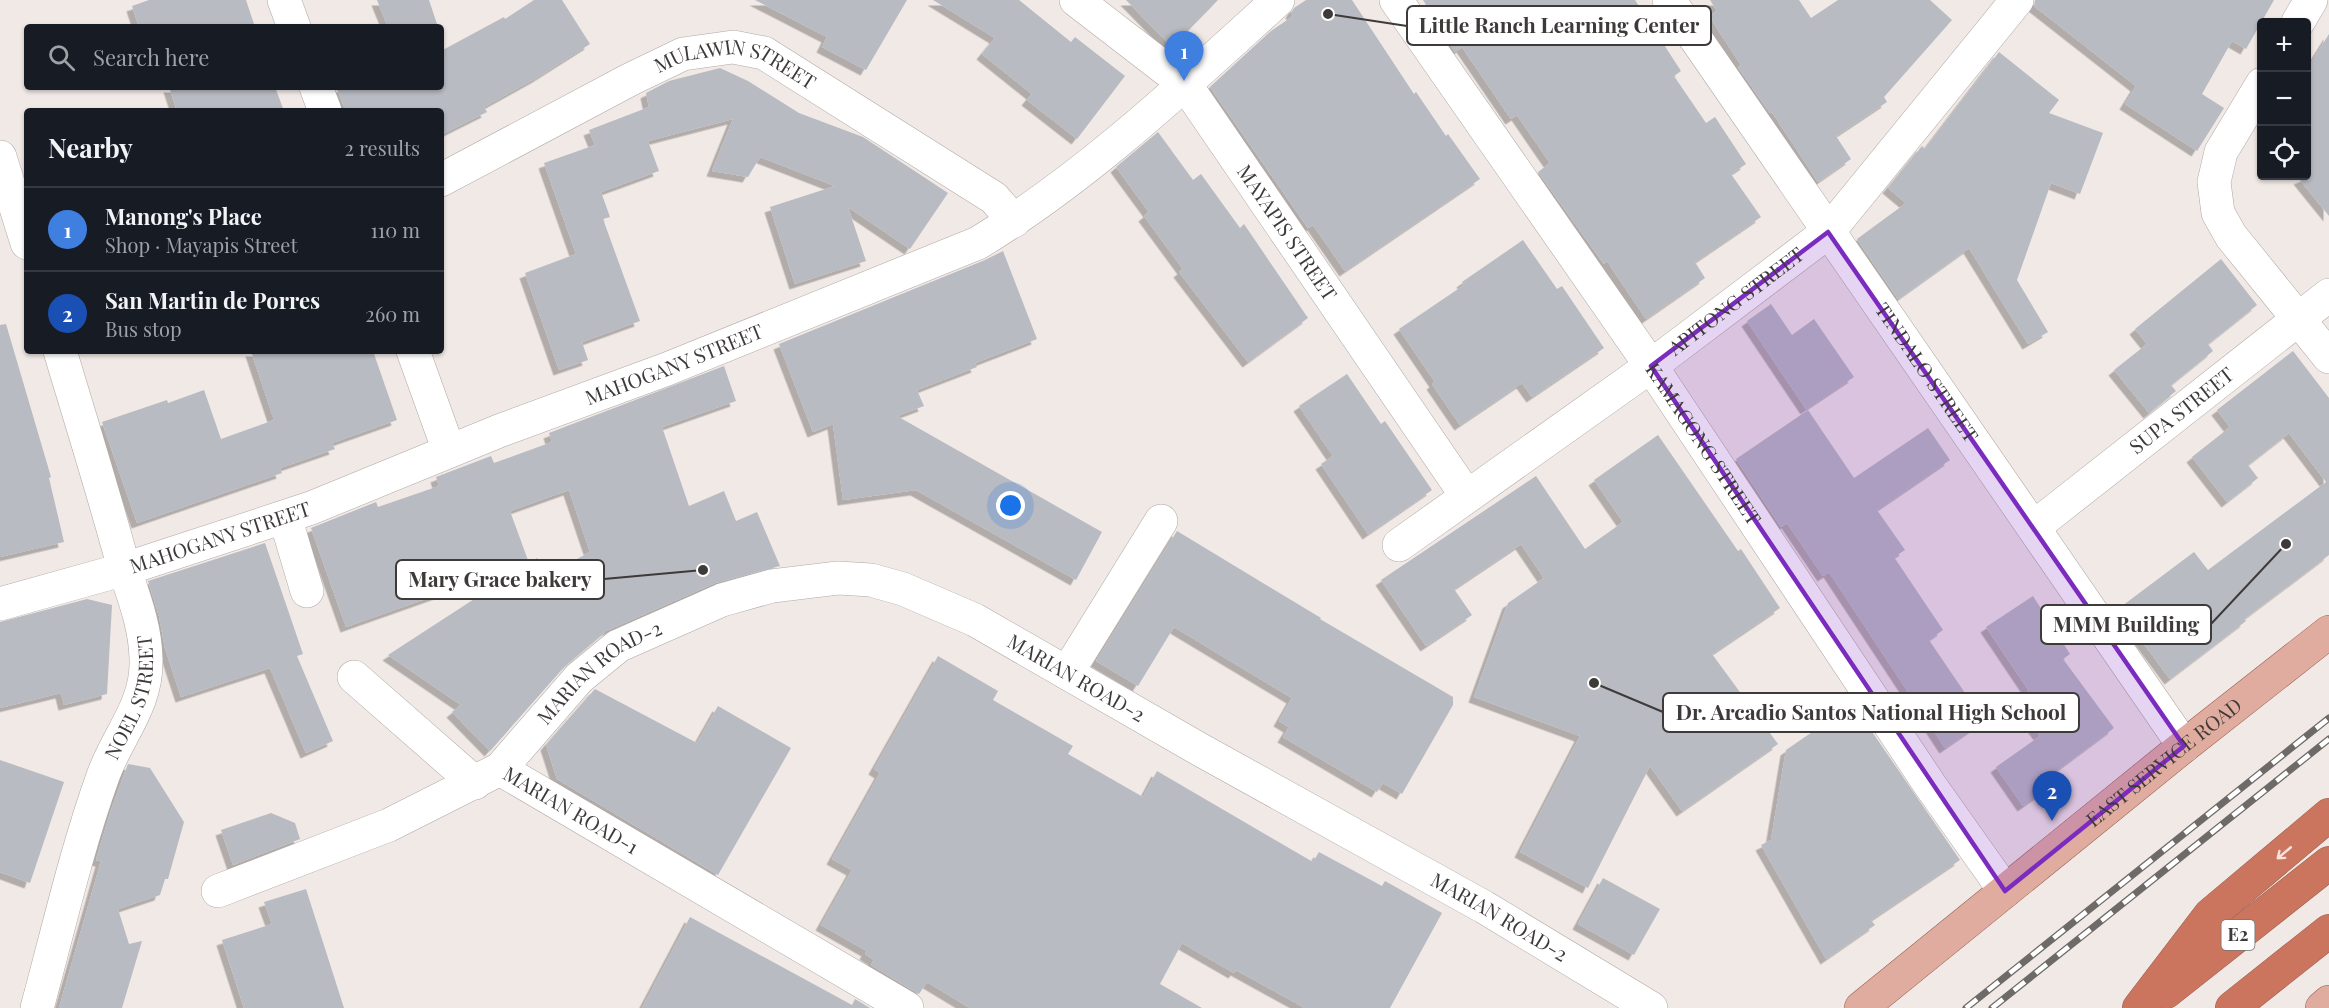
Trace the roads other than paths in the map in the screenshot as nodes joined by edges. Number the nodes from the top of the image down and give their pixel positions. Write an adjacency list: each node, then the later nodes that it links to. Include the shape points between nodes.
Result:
1 (284, 0): 11 (street)
2 (1076, 0): 12 (street, MAYAPIS STREET)
3 (1278, 0): 12 (street, MAHOGANY STREET)
4 (1396, 0): 26 (street, KAMAGONG STREET)
5 (1669, 0): 19 (street, TINDALO STREET)
6 (2311, 0): 10 (street)
7 (2320, 0): 8 (street)
8 (2329, 7)
9 (1999, 8): 19 (street, APITONG STREET)
10 (2300, 18)
11 (293, 24)
12 (1185, 84): 18 (street, MAHOGANY STREET); 28 (street, MAYAPIS STREET)
13 (317, 90): 15 (street)
14 (2257, 92): 22 (street, via 2221,152 2214,182 2218,213 2231,236)
15 (324, 108)
16 (0, 158): 20 (street)
17 (444, 178): 18 (street, MULAWIN STREET, via 683,54 733,46 764,53 994,198)
18 (1014, 221): 27 (street, MAHOGANY STREET, via 967,247 667,369)
19 (1828, 232): 26 (street, APITONG STREET); 31 (street, TINDALO STREET)
20 (24, 234)
21 (2329, 296): 22 (street, SUPA STREET)
22 (2300, 319): 25 (street); 31 (street, SUPA STREET)
23 (61, 354): 33 (street, NOEL STREET)
24 (414, 354): 27 (street)
25 (2329, 357)
26 (1651, 366): 28 (street, APITONG STREET); 45 (street, KAMAGONG STREET)
27 (449, 451): 29 (street, MAHOGANY STREET)
28 (1466, 495): 32 (street, APITONG STREET)
29 (285, 517): 33 (street, MAHOGANY STREET); 34 (street)
30 (1161, 521): 37 (street)
31 (2034, 527): 39 (street, TINDALO STREET)
32 (1399, 545)
33 (125, 569): 35 (street, MAHOGANY STREET); 49 (street, NOEL STREET, via 145,639 144,687 104,772)
34 (308, 591)
35 (0, 604)
36 (2329, 632): 39 (main road, EAST SERVICE ROAD)
37 (1067, 673): 40 (street, MARIAN ROAD-2, via 975,620 903,589 871,580 838,578 772,586 722,600 618,646 579,678); 51 (street, MARIAN ROAD-2, via 1484,907)
38 (354, 677): 40 (street)
39 (2184, 746): 45 (main road, EAST SERVICE ROAD)
40 (487, 776): 44 (street, MARIAN ROAD-1, via 389,825); 50 (street, MARIAN ROAD-1)
41 (2329, 815): 53 (highway, one-way to 53, via 2210,915)
42 (2329, 863): 54 (highway, E2)
43 (2329, 880): 55 (highway, E2)
44 (218, 891)
45 (2005, 891): 52 (main road, EAST SERVICE ROAD)
46 (2329, 931): 56 (highway)
47 (2329, 951): 57 (highway)
48 (2329, 1002): 58 (main road)
49 (37, 1008)
50 (907, 1008)
51 (1651, 1008)
52 (1861, 1008)
53 (2139, 1008)
54 (2146, 1008)
55 (2166, 1008)
56 (2232, 1008)
57 (2258, 1008)
58 (2322, 1008)

